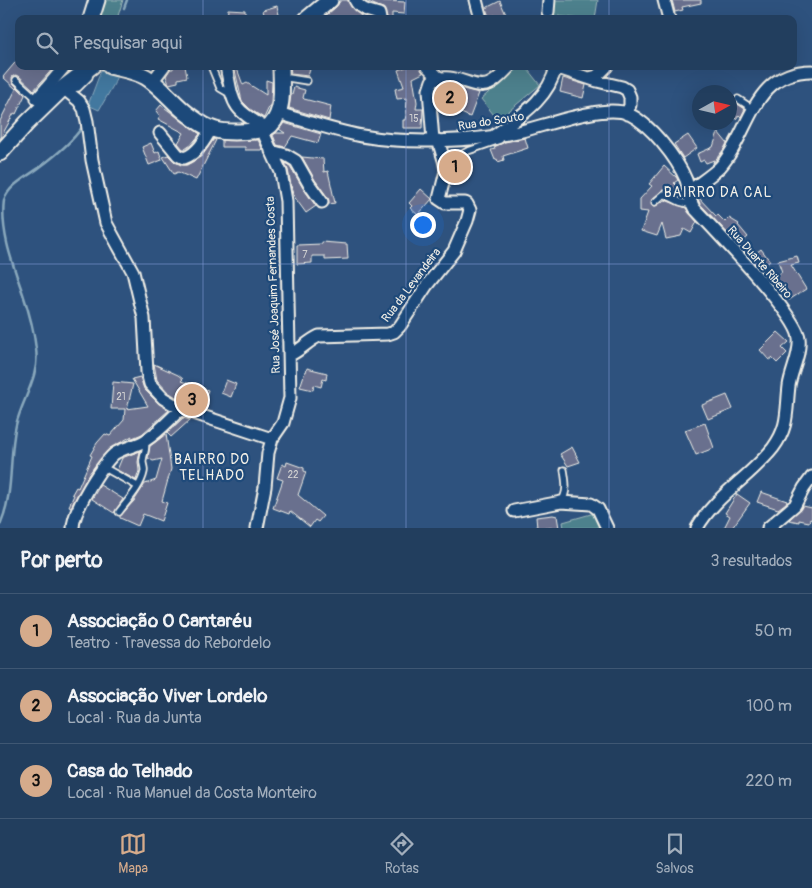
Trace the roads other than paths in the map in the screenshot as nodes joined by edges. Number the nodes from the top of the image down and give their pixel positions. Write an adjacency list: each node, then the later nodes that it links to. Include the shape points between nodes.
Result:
1 (97, 0): 6 (main road)
2 (330, 0): 7 (main road)
3 (355, 0): 8 (street, via 365,10)
4 (476, 0): 9 (street)
5 (664, 0): 10 (street)
6 (92, 15)
7 (312, 15)
8 (379, 15)
9 (480, 15)
10 (668, 15)
11 (62, 70): 31 (street)
12 (82, 70): 29 (main road)
13 (124, 70): 24 (main road)
14 (159, 70): 24 (street)
15 (213, 70): 30 (lane, via 220,88)
16 (227, 70): 30 (street)
17 (431, 70): 25 (street)
18 (506, 70): 25 (street, via 487,85)
19 (553, 70): 40 (street, via 551,84 540,98)
20 (564, 70): 26 (street)
21 (603, 70): 26 (street)
22 (812, 71): 33 (street, via 794,73 772,83)
23 (281, 72): 28 (lane); 34 (main road)
24 (150, 77): 36 (main road, via 184,112)
25 (440, 78): 41 (street, via 432,81 429,87)
26 (590, 78): 35 (street, via 627,90 630,101)
27 (16, 80): 31 (lane)
28 (308, 81)
29 (63, 88): 43 (main road); 52 (street, via 84,108 106,223 130,263 144,318 148,380 159,395)
30 (232, 98): 37 (street, via 241,112)
31 (37, 99)
32 (738, 99): 33 (lane)
33 (753, 109): 45 (street, via 719,168)
34 (278, 113): 37 (main road, via 274,122); 41 (street, Rua do Souto, via 360,136)
35 (627, 114): 38 (street, Rua do Souto, via 591,114); 45 (street, via 640,122 673,156)
36 (211, 129): 37 (main road, via 231,132); 39 (street, via 191,155 184,158)
37 (264, 130): 42 (street, Rua José Joaquim Fernandes Costa)
38 (520, 131): 40 (street, Rua do Souto); 44 (lane, via 468,150)
39 (160, 133)
40 (494, 136): 41 (street, Rua do Souto)
41 (435, 140): 44 (street)
42 (271, 151): 46 (street, via 286,154 296,161); 51 (street, Rua José Joaquim Fernandes Costa, via 281,172 286,206)
43 (0, 153)
44 (445, 164): 51 (street, Rua da Levandeira, via 440,201 467,204 470,210 456,248 397,330 388,334 319,336)
45 (690, 191): 48 (street)
46 (322, 202)
47 (655, 202): 48 (lane, via 664,194)
48 (695, 208): 50 (street, Rua Duarte Ribeiro, via 780,305 798,330)
49 (812, 340): 50 (street)
50 (800, 341): 65 (street, via 789,384 787,417 779,438 748,475 708,512)
51 (290, 355): 53 (street, Rua José Joaquim Fernandes Costa, via 289,406 284,422)
52 (181, 409): 53 (street); 54 (street)
53 (272, 439): 63 (street, Rua José Joaquim Fernandes Costa)
54 (145, 441): 55 (street, via 118,451); 58 (lane, via 144,470)
55 (103, 467): 58 (lane); 62 (street, via 76,512)
56 (564, 470): 59 (lane, via 566,492)
57 (812, 477): 66 (street, via 795,505)
58 (137, 486): 61 (lane)
59 (561, 502): 60 (street); 64 (street, via 594,505)
60 (514, 510)
61 (119, 512)
62 (73, 528)
63 (257, 528)
64 (606, 528)
65 (697, 528)
66 (768, 528)

